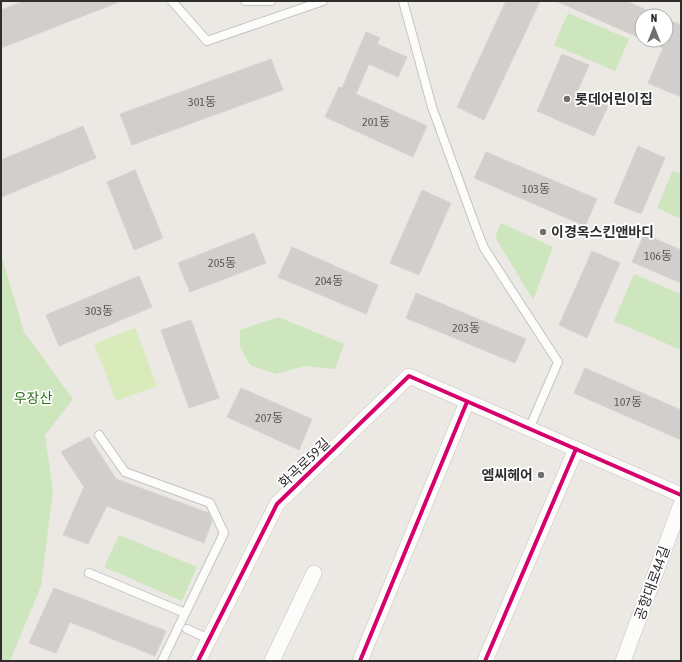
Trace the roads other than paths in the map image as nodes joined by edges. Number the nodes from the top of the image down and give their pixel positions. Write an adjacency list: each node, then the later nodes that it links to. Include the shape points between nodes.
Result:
1 (172, 1): 4 (lane, via 208,41)
2 (245, 1): 3 (lane)
3 (271, 1)
4 (323, 1)
5 (402, 1): 7 (lane, via 432,107 484,248 558,362)
6 (467, 402): 7 (street, 화곡로59길); 16 (street, 화곡로59길, via 409,376 277,504); 20 (street)
7 (529, 429): 9 (street, 화곡로59길)
8 (100, 435): 14 (lane, via 124,472 210,503 224,534)
9 (576, 449): 10 (street, 화곡로59길); 21 (street)
10 (681, 495)
11 (681, 504): 22 (street, 공항대로44길)
12 (89, 573): 14 (lane)
13 (314, 573): 19 (street)
14 (185, 613): 17 (lane)
15 (187, 629): 16 (lane)
16 (209, 639): 18 (street, 화곡로59길)
17 (162, 661)
18 (198, 661)
19 (272, 661)
20 (360, 661)
21 (485, 661)
22 (623, 661)

